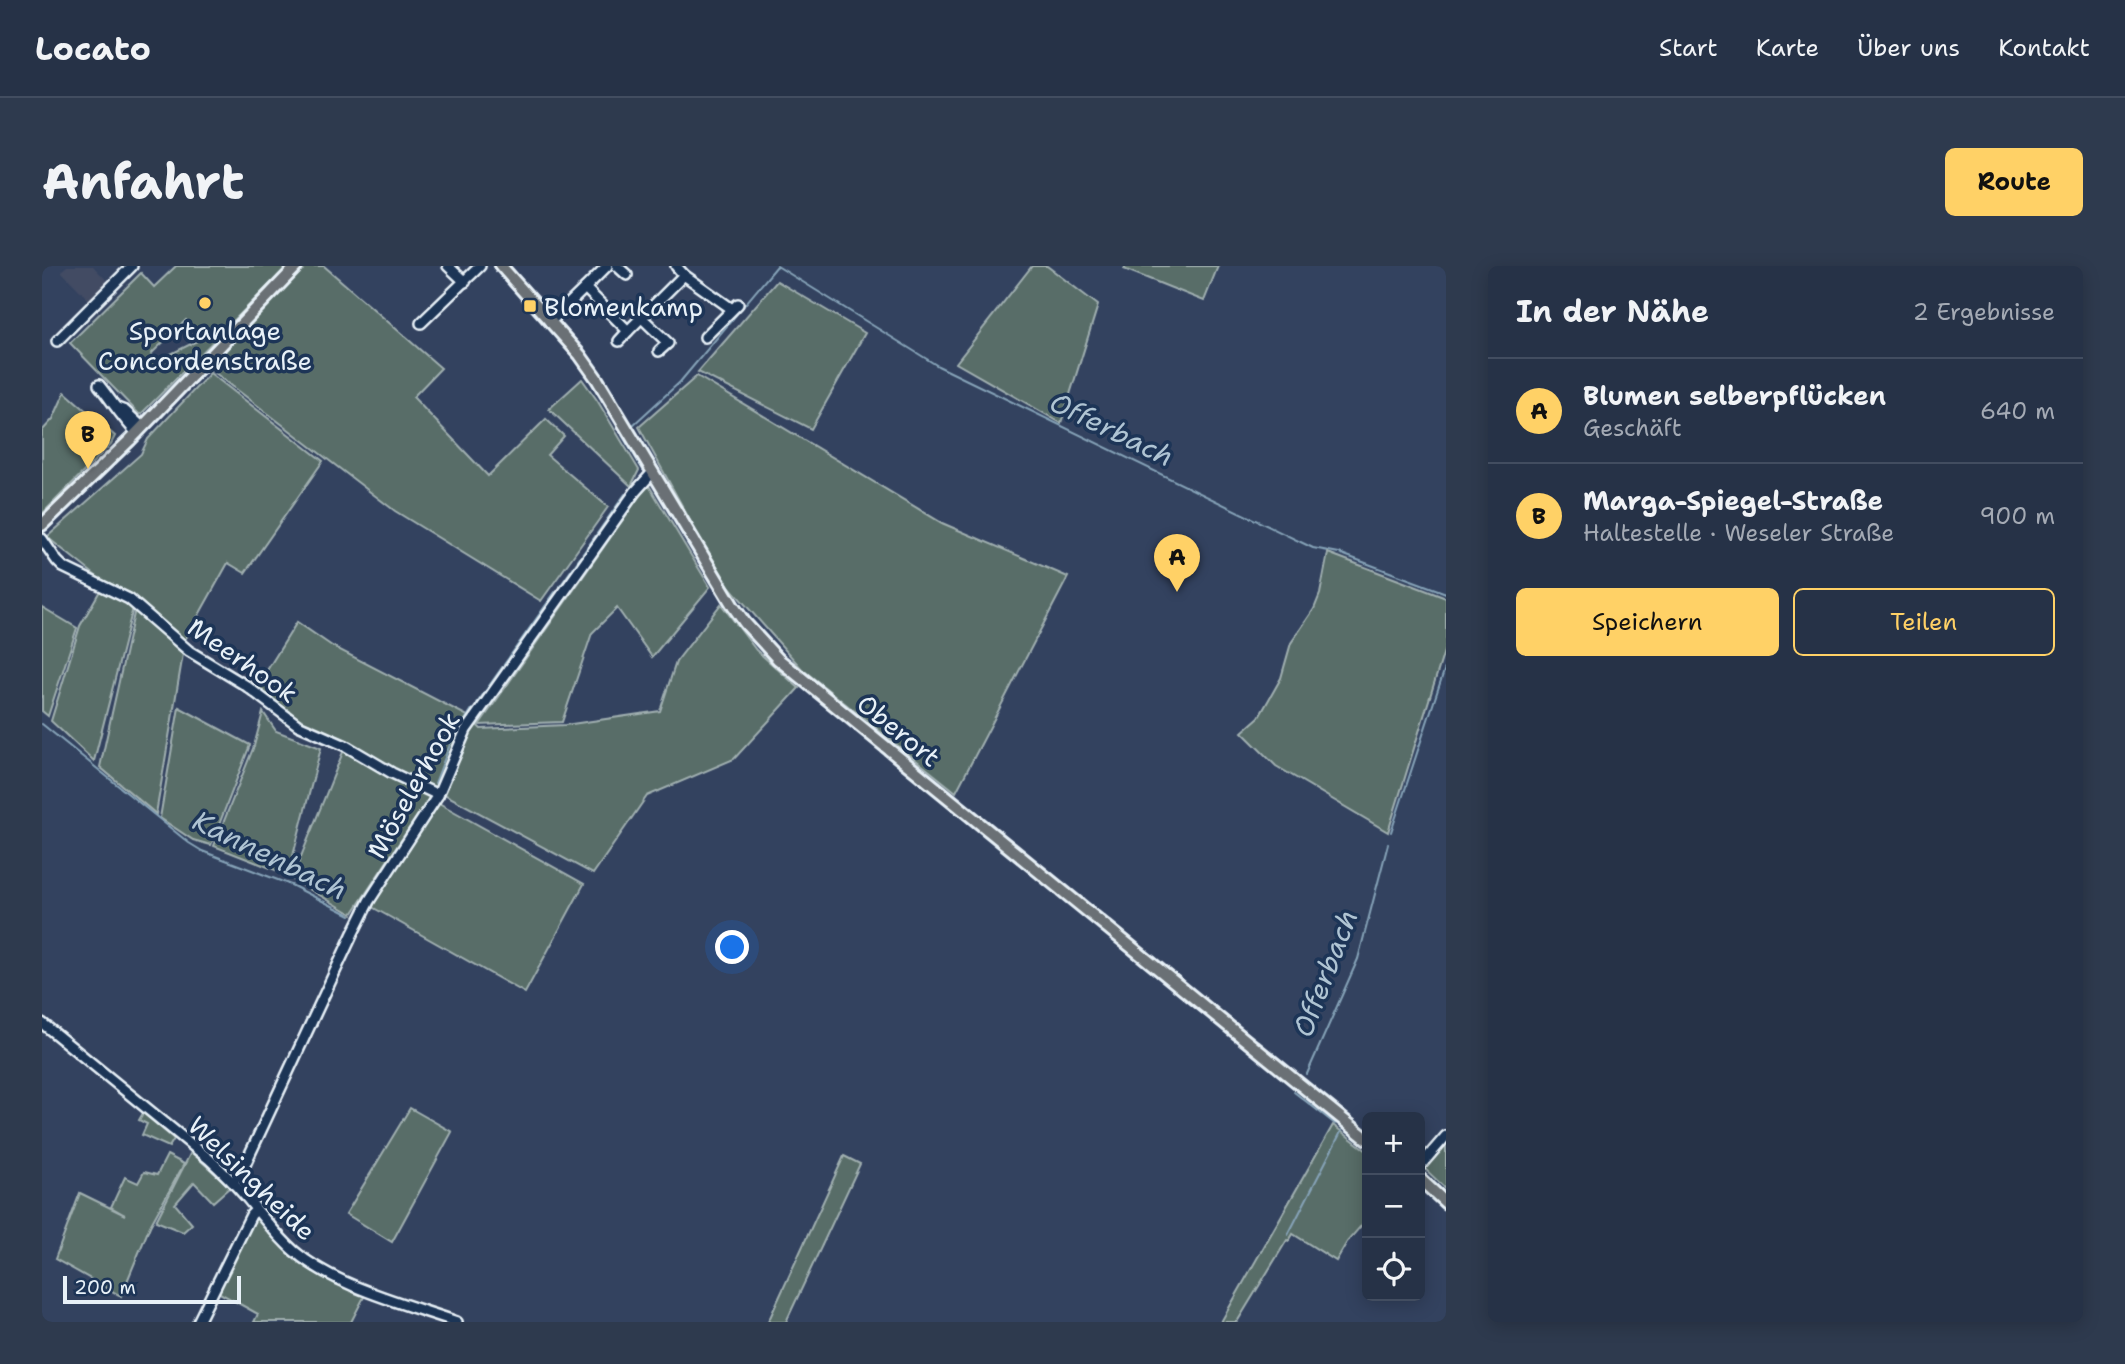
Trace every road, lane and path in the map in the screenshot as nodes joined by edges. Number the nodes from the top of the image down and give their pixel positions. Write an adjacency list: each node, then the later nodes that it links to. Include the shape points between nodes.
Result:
1 (132, 266): 18 (street)
2 (296, 266): 22 (main road)
3 (448, 266): 11 (street)
4 (480, 266): 11 (street)
5 (500, 266): 14 (main road, Oberort)
6 (607, 266): 12 (street)
7 (617, 266): 9 (street)
8 (676, 266): 10 (street)
9 (627, 275)
10 (684, 275): 13 (street); 17 (street, via 735,307)
11 (465, 282): 15 (street)
12 (585, 288): 14 (street); 16 (street)
13 (642, 318): 16 (street); 20 (street, via 667,343)
14 (550, 322): 23 (main road, Oberort, via 597,379)
15 (421, 323)
16 (628, 331): 19 (street)
17 (705, 337)
18 (57, 341)
19 (619, 341)
20 (659, 351)
21 (99, 385): 22 (street)
22 (140, 430): 24 (main road)
23 (653, 472): 26 (street, Möselerhook, via 466,730); 28 (main road, Oberort, via 733,606 778,659)
24 (42, 525)
25 (42, 539): 26 (street, Meerhook, via 63,566 129,598 189,651 298,724)
26 (438, 795): 31 (street, Möselerhook, via 369,901)
27 (42, 1023): 31 (street, Welsingheide)
28 (1362, 1135)
29 (1446, 1136): 30 (street)
30 (1425, 1160)
31 (233, 1182): 34 (street, Welsingheide)
32 (1425, 1184): 33 (main road)
33 (1446, 1203)
34 (256, 1210): 35 (street); 36 (street, Welsingheide, via 295,1251 320,1268)
35 (198, 1322)
36 (457, 1322)

